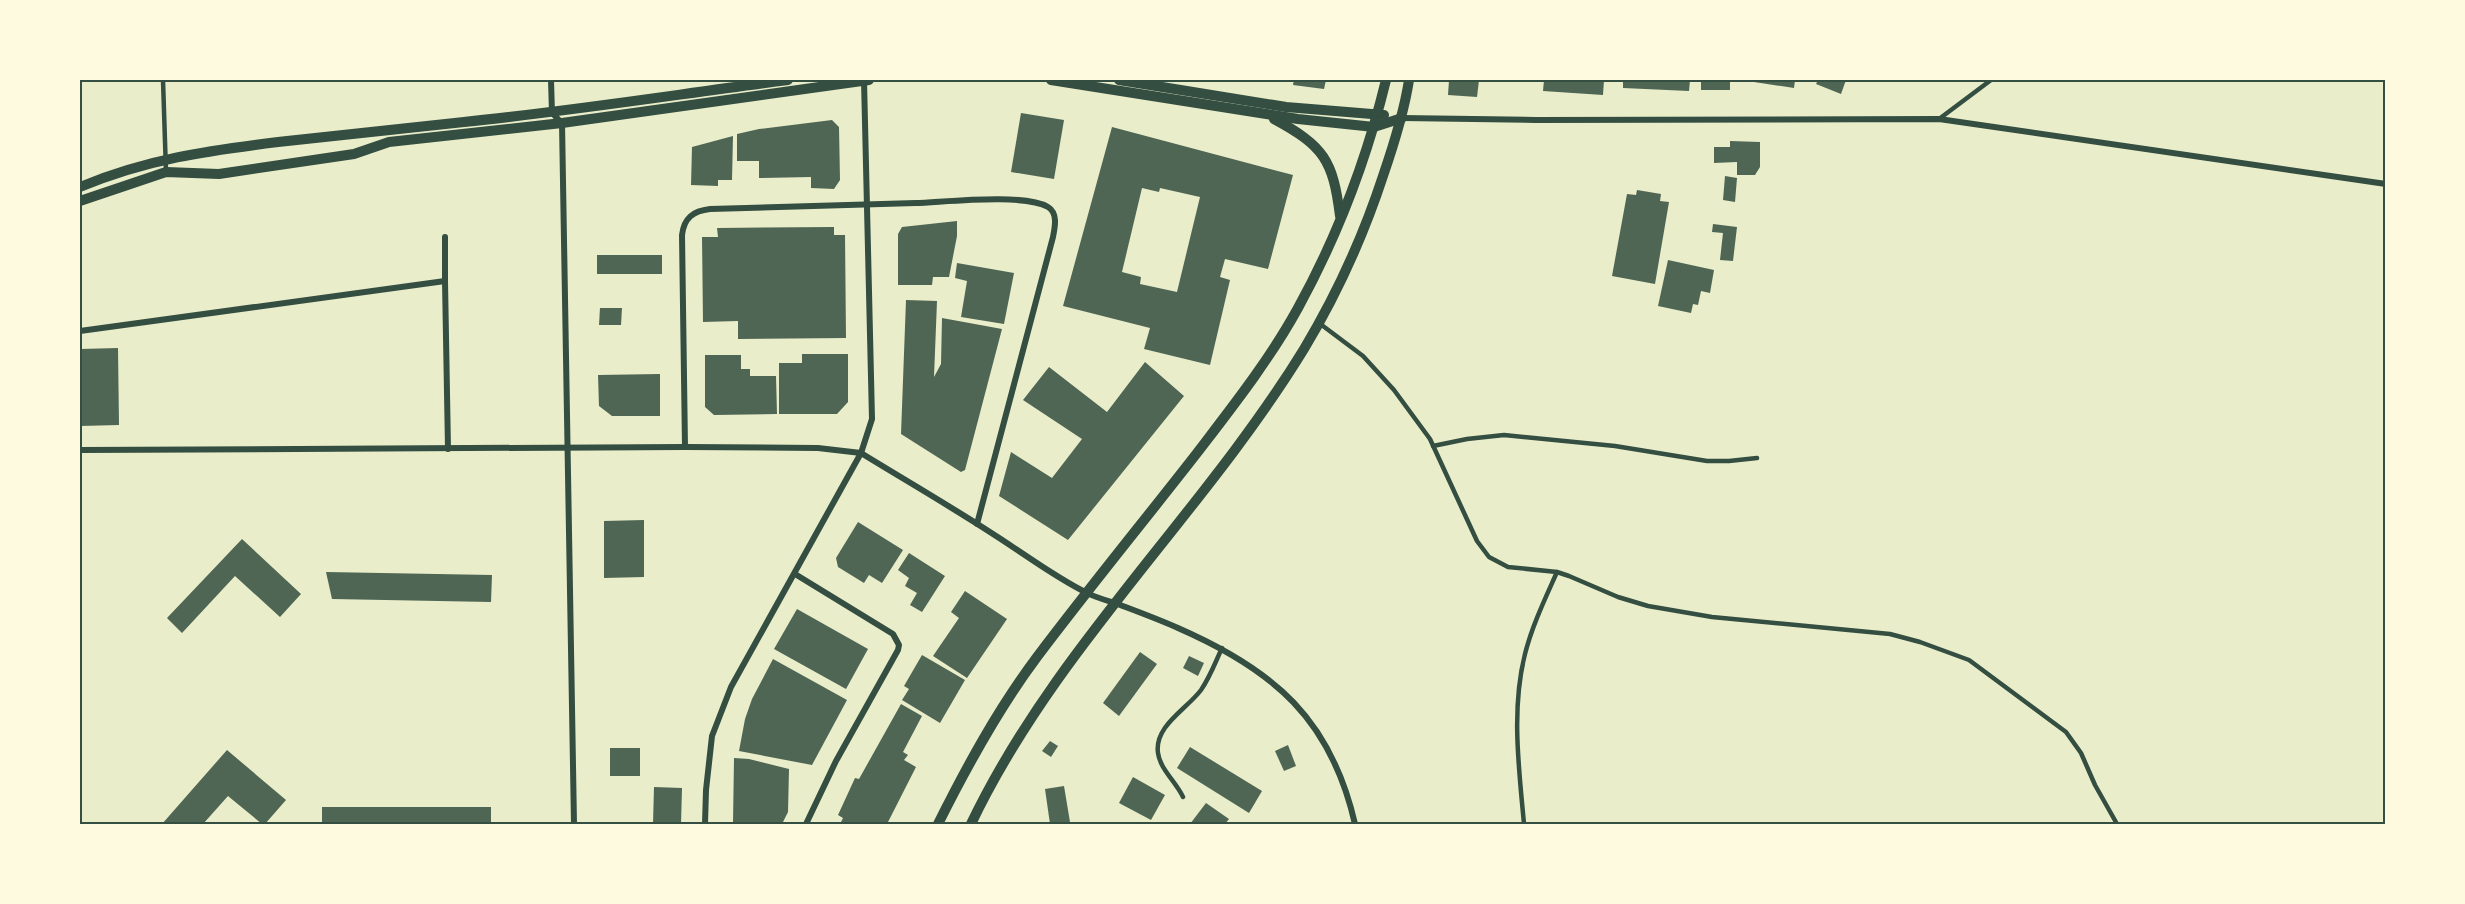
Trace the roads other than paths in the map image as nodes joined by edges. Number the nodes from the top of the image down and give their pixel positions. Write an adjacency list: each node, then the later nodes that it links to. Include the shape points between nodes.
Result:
1 (163, 80): 18 (lane)
2 (551, 80): 11 (street)
3 (788, 80): 11 (street)
4 (866, 80): 16 (street); 23 (street)
5 (1051, 80): 10 (street)
6 (1119, 80): 10 (street)
7 (1386, 80): 13 (street)
8 (1409, 80): 14 (street)
9 (1991, 80): 15 (lane)
10 (1172, 88): 12 (street); 13 (street, via 1286,107)
11 (552, 113): 16 (street); 18 (street)
12 (1266, 114): 17 (street); 24 (street, via 1306,137 1326,161 1336,185)
13 (1378, 114): 14 (street); 17 (street)
14 (1402, 118): 15 (street); 17 (street); 27 (street, via 1370,215)
15 (1939, 119): 20 (street)
16 (562, 123): 19 (street, via 389,142 354,154 219,174); 31 (street)
17 (1374, 127): 24 (street)
18 (166, 158): 19 (lane); 21 (street)
19 (166, 172): 22 (street)
20 (2385, 184)
21 (80, 187)
22 (80, 201)
23 (869, 205): 30 (street, via 701,210 687,219 682,235); 34 (street, via 873,408); 36 (street, via 1016,201 1047,207 1055,218)
24 (1340, 219): 39 (street, via 1298,308 1268,357)
25 (445, 237): 26 (street)
26 (445, 281): 28 (street); 32 (street)
27 (1319, 324): 29 (lane, via 1377,369); 40 (street, via 1251,427)
28 (80, 331)
29 (1433, 446): 35 (lane, via 1504,435 1707,460); 37 (lane, via 1477,541 1489,557 1508,567)
30 (685, 447): 31 (street); 34 (street, via 818,448)
31 (567, 448): 32 (street); 43 (street)
32 (448, 449): 33 (street)
33 (80, 450)
34 (861, 453): 36 (street); 38 (street)
35 (1757, 458)
36 (977, 524): 39 (street)
37 (1557, 572): 49 (lane, via 1529,640 1521,671 1518,734); 50 (lane, via 1648,606 1712,617 1890,634 1969,660 2066,732 2081,753)
38 (795, 574): 44 (street, via 746,657 718,718 709,754); 45 (street, via 893,634 899,645)
39 (1086, 593): 40 (street); 46 (street, via 998,713)
40 (1114, 603): 41 (street); 47 (street, via 1018,737)
41 (1222, 648): 42 (lane, via 1204,686 1167,725 1157,744 1161,764); 48 (street, via 1259,671 1310,719 1340,775)
42 (1183, 797)
43 (574, 825)
44 (705, 825)
45 (806, 825)
46 (938, 825)
47 (971, 825)
48 (1355, 825)
49 (1524, 825)
50 (2117, 825)

